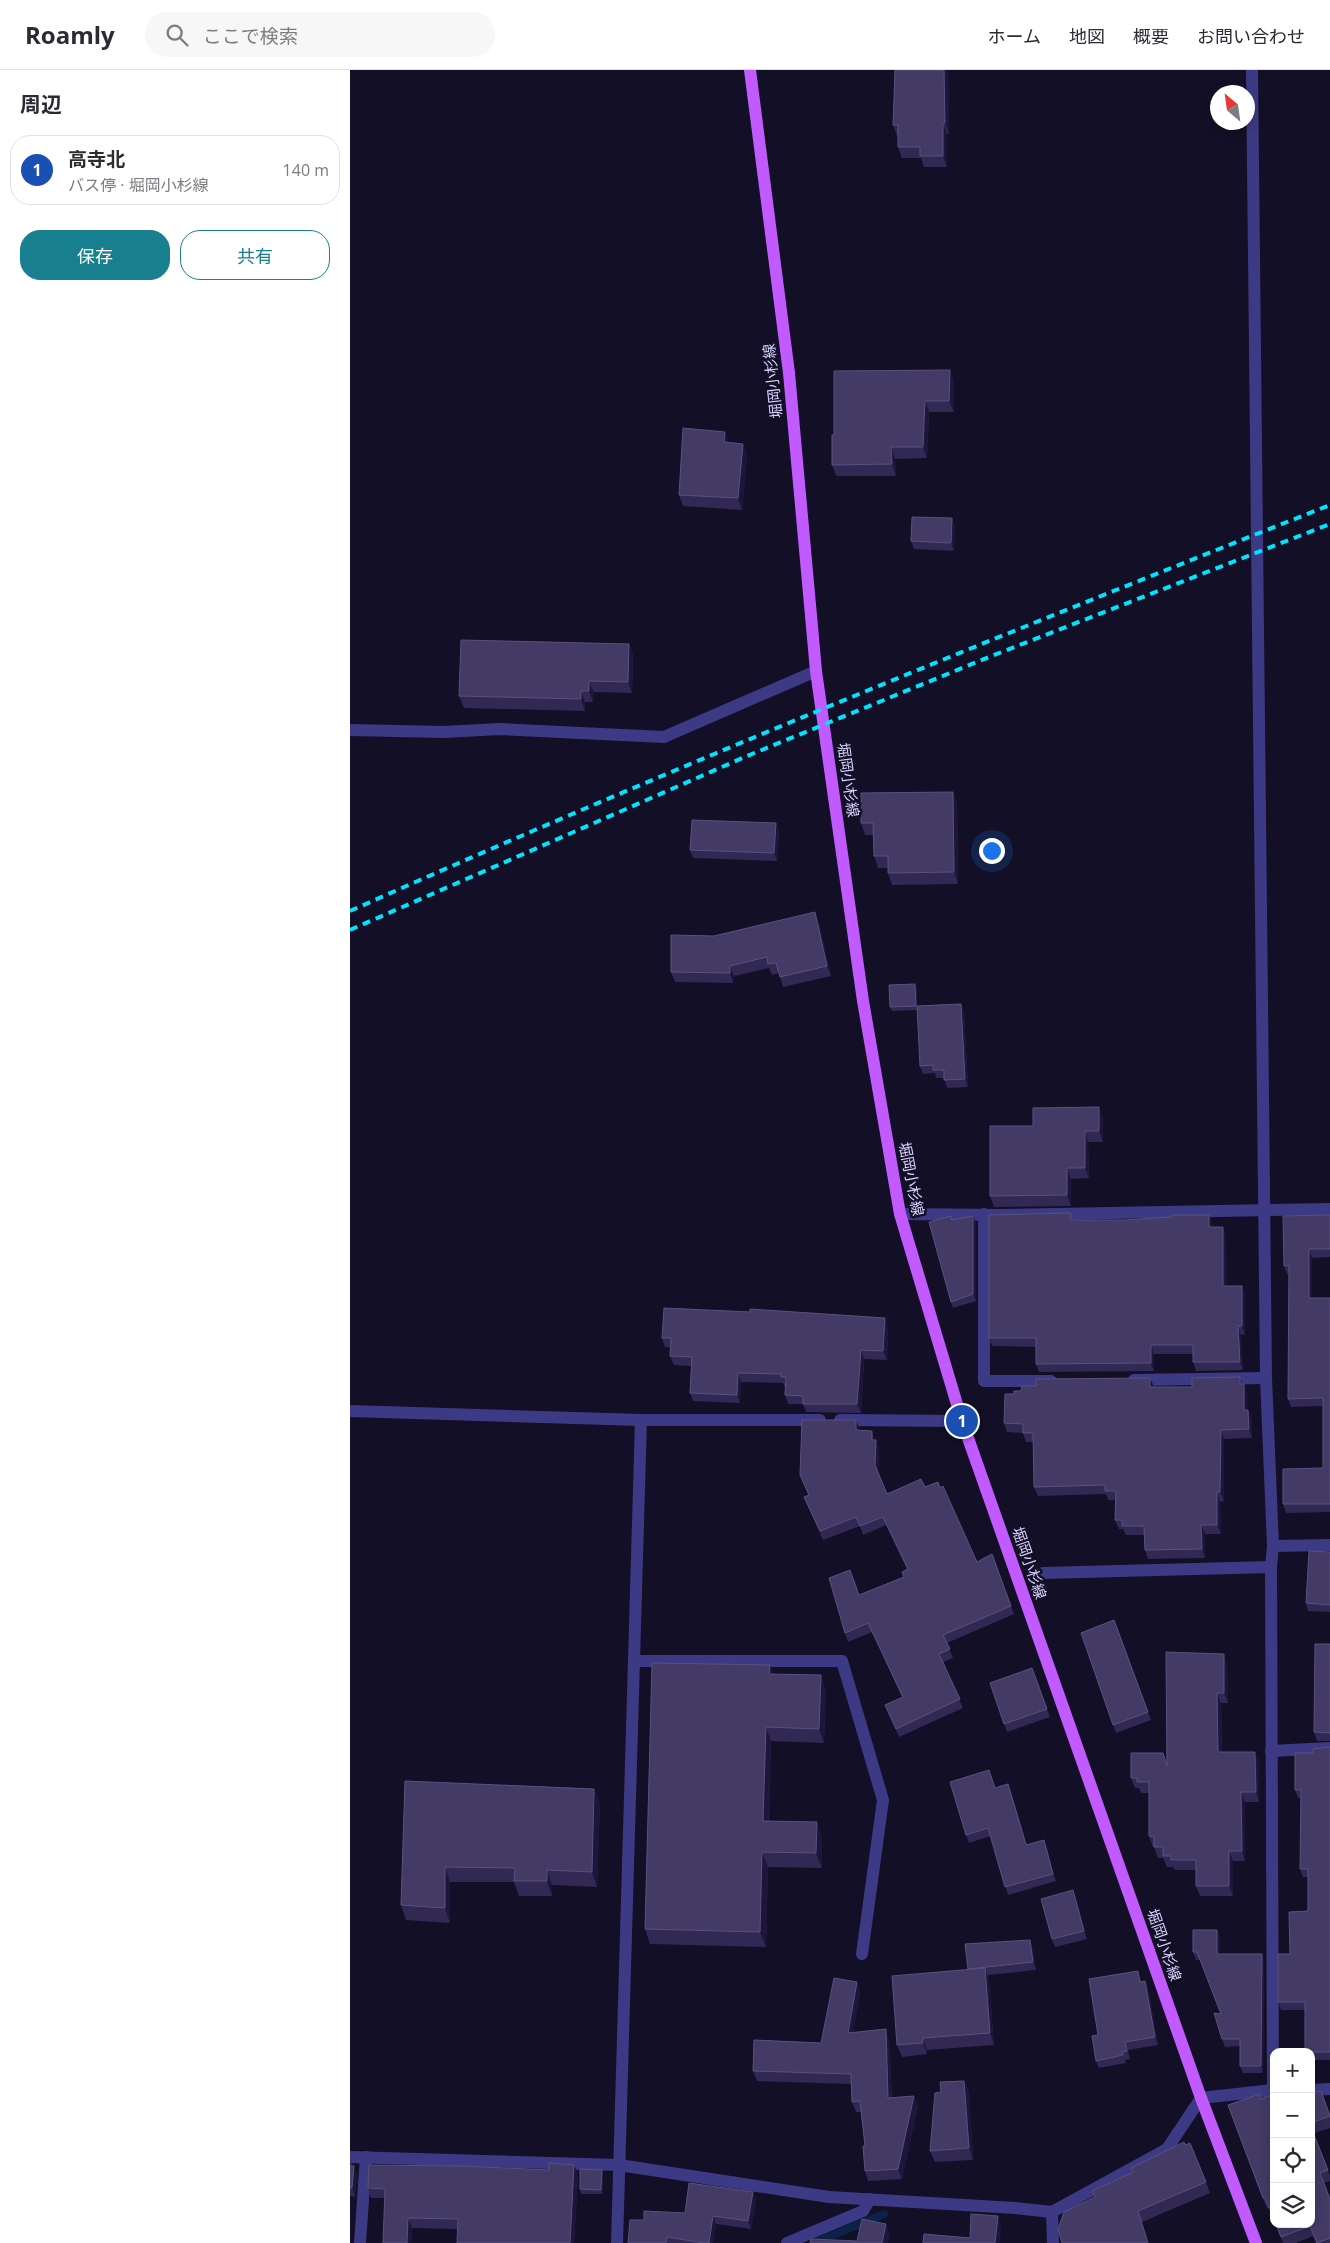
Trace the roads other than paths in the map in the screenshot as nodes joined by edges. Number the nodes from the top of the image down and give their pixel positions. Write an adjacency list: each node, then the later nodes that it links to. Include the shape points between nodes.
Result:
1 (750, 70): 3 (main road, 堀岡小杉線, via 790,373)
2 (1252, 70): 6 (street)
3 (816, 671): 4 (street, via 664,737 500,729 444,732); 7 (main road, 堀岡小杉線, via 863,1001)
4 (350, 730)
5 (1330, 1208): 6 (street)
6 (1264, 1209): 8 (street); 9 (street)
7 (900, 1214): 8 (street); 14 (main road, 堀岡小杉線)
8 (984, 1214): 10 (street, via 984,1382)
9 (1266, 1378): 11 (street); 16 (street)
10 (1062, 1380)
11 (1120, 1380)
12 (350, 1411): 13 (street)
13 (641, 1420): 14 (street); 19 (street)
14 (962, 1421): 27 (main road, 堀岡小杉線)
15 (1330, 1545): 16 (street)
16 (1273, 1546): 17 (street)
17 (1271, 1567): 18 (street); 21 (street)
18 (1042, 1573)
19 (634, 1661): 22 (street, via 842,1661 883,1800); 30 (street)
20 (1330, 1748): 21 (street)
21 (1270, 1750): 23 (street)
22 (862, 1954)
23 (1273, 2048)
24 (1330, 2089): 26 (street)
25 (1270, 2090): 27 (street)
26 (1315, 2090)
27 (1201, 2098): 32 (street, via 1167,2149); 37 (main road, 堀岡小杉線)
28 (350, 2157): 29 (street)
29 (366, 2157): 30 (street); 33 (street)
30 (619, 2165): 31 (street, via 829,2197); 34 (street)
31 (870, 2199): 32 (street); 35 (street, via 863,2211)
32 (1052, 2212): 36 (street)
33 (360, 2243)
34 (617, 2243)
35 (787, 2243)
36 (1053, 2243)
37 (1256, 2243)

